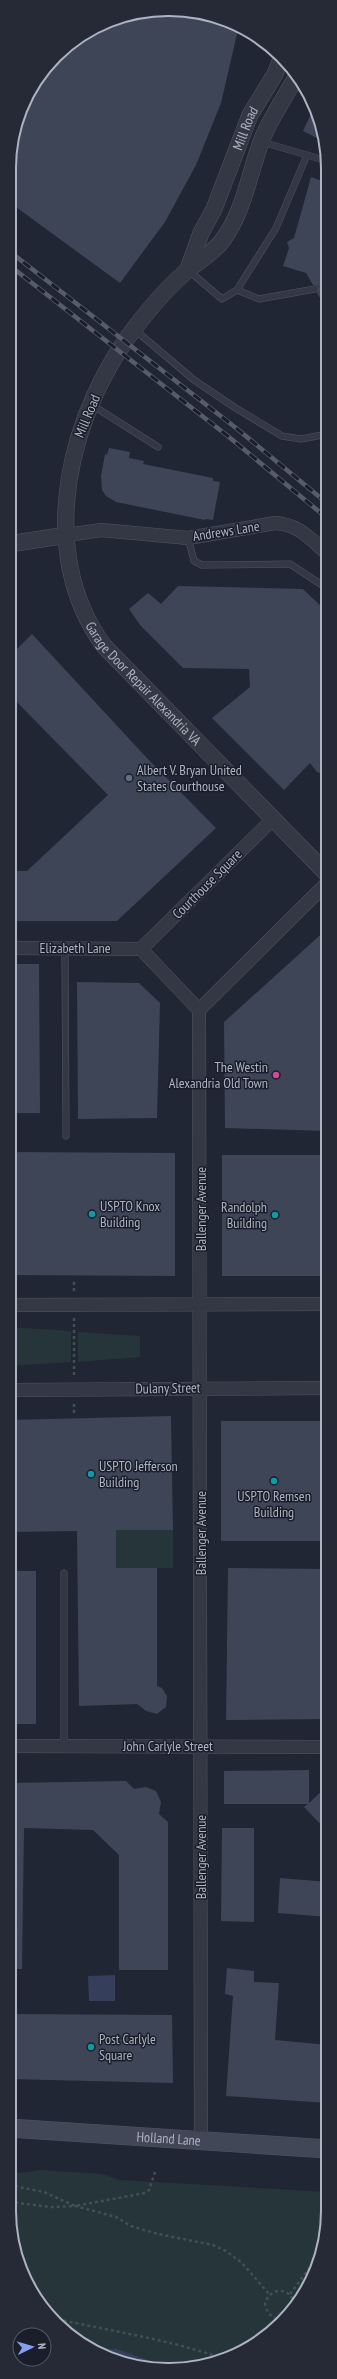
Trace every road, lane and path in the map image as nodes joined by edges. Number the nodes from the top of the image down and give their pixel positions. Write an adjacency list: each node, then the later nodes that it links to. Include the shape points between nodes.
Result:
1 (278, 63): 6 (street, Mill Road, via 250,116)
2 (293, 82): 3 (street, Mill Road)
3 (261, 141): 4 (lane); 6 (street, Mill Road, via 234,222 221,243)
4 (307, 155): 5 (lane); 8 (lane, via 276,228)
5 (321, 159)
6 (188, 270): 8 (lane, via 222,299); 9 (street, Mill Road, via 163,294)
7 (315, 289): 8 (lane, via 259,299)
8 (237, 290)
9 (134, 329): 10 (street, Mill Road, via 109,369); 11 (lane, via 194,380 234,408 282,436 301,439)
10 (92, 404): 12 (lane); 13 (street, Mill Road, via 76,441)
11 (321, 435)
12 (158, 447)
13 (67, 535): 14 (street, Andrews Lane, via 102,530); 15 (street); 18 (street, Mill Road, via 73,586)
14 (188, 538): 16 (street, Andrews Lane, via 275,523 288,524); 17 (lane, via 194,561 202,565 290,564)
15 (16, 543)
16 (321, 548)
17 (321, 584)
18 (82, 609): 19 (street, Garage Door Repair Alexandria VA, via 96,635 114,658)
19 (273, 819): 20 (street, Garage Door Repair Alexandria VA); 24 (street, Courthouse Square)
20 (321, 868)
21 (321, 889): 25 (street)
22 (16, 948): 23 (street, Elizabeth Lane)
23 (65, 948): 24 (street, Elizabeth Lane); 26 (lane)
24 (140, 949): 25 (street)
25 (200, 1010): 29 (street, Ballenger Avenue)
26 (66, 1136)
27 (74, 1282): 28 (path)
28 (74, 1304): 29 (street); 31 (street); 34 (path)
29 (201, 1304): 30 (street); 32 (street, Ballenger Avenue)
30 (321, 1304)
31 (16, 1305)
32 (201, 1388): 33 (street, Dulany Street); 34 (street, Dulany Street); 40 (street, Ballenger Avenue)
33 (321, 1388)
34 (74, 1389): 35 (street, Dulany Street); 36 (path)
35 (16, 1390)
36 (74, 1413)
37 (64, 1573): 39 (lane)
38 (16, 1746): 39 (street, John Carlyle Street)
39 (64, 1746): 40 (street, John Carlyle Street)
40 (201, 1746): 41 (street, John Carlyle Street); 43 (street, Ballenger Avenue)
41 (321, 1747)
42 (16, 2128): 43 (main road, Holland Lane)
43 (201, 2140): 44 (main road, Holland Lane)
44 (321, 2149)
45 (155, 2172): 48 (path, via 149,2190 144,2193)
46 (16, 2186): 48 (path, via 44,2192)
47 (16, 2203): 48 (path, via 51,2207)
48 (75, 2206): 50 (path, via 116,2217 131,2226 213,2245 226,2251 247,2268)
49 (310, 2268): 51 (path)
50 (269, 2294): 51 (path, via 281,2290); 53 (path, via 265,2304 268,2313)
51 (290, 2294): 52 (path)
52 (292, 2299)
53 (276, 2318)
54 (63, 2320): 55 (path, via 149,2337)
55 (215, 2356)

